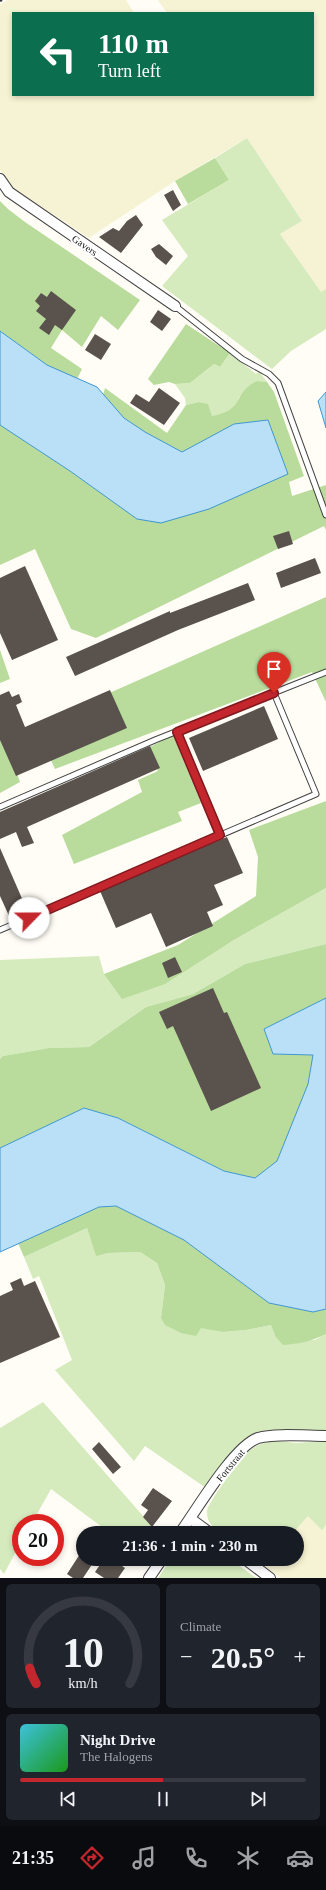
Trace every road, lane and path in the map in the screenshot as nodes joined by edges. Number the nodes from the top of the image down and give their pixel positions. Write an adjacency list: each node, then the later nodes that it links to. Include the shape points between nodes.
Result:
1 (0, 179): 2 (street, Gavers, via 9,192)
2 (175, 306): 3 (lane, via 278,383)
3 (326, 515)
4 (326, 672): 5 (lane)
5 (274, 693): 6 (lane); 8 (lane, via 316,794)
6 (177, 732): 7 (lane); 8 (lane)
7 (0, 807)
8 (220, 835): 9 (lane)
9 (0, 930)
10 (326, 1436): 11 (street, Fortstraat, via 267,1436 247,1444 229,1464)
11 (190, 1519): 12 (street, Fortstraat); 13 (street)
12 (185, 1526)
13 (200, 1526)
14 (157, 1566): 16 (street)
15 (254, 1566): 17 (street)
16 (148, 1578)
17 (270, 1578)

